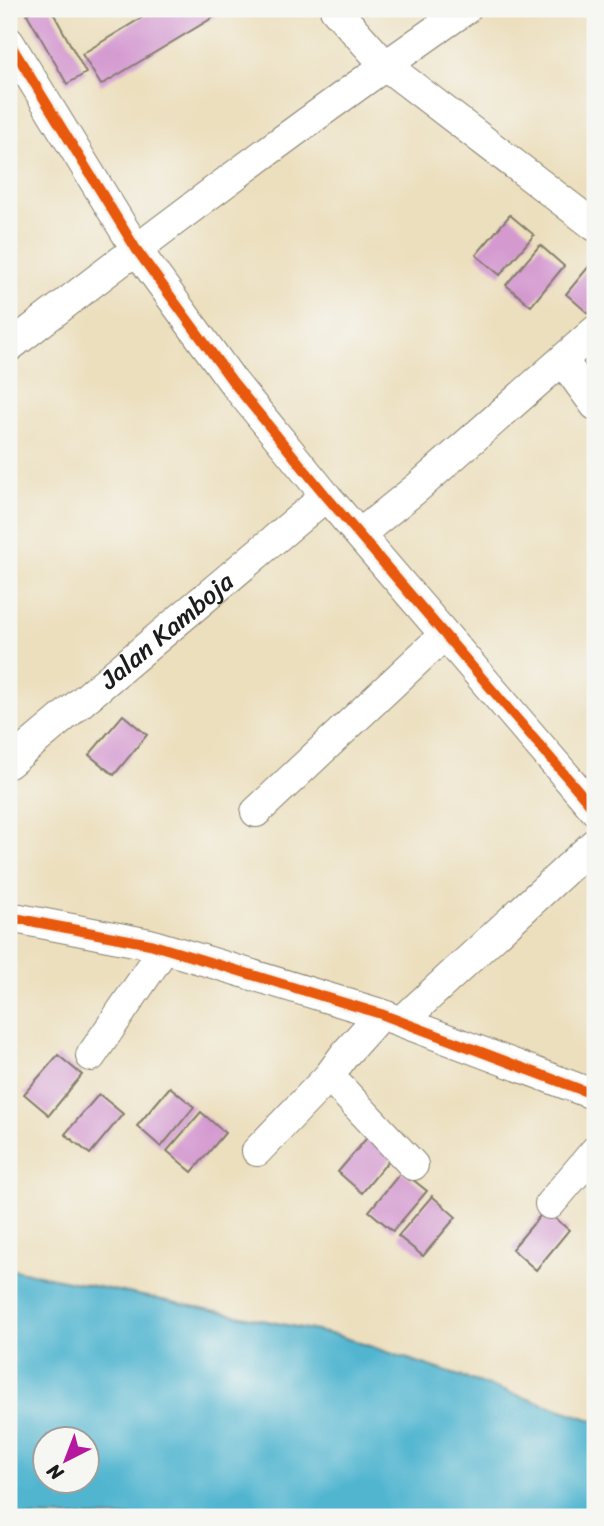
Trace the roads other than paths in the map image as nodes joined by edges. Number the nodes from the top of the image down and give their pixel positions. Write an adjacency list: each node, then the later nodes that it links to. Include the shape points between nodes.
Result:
1 (335, 9): 4 (street)
2 (466, 9): 4 (street)
3 (9, 42): 6 (street)
4 (385, 65): 5 (street); 6 (street)
5 (595, 226)
6 (136, 248): 8 (street); 11 (street, via 233,382)
7 (595, 331): 9 (street)
8 (9, 346)
9 (563, 361): 10 (street); 12 (street)
10 (595, 405)
11 (326, 496): 12 (street); 14 (street, Jalan Kamboja)
12 (360, 534): 13 (street)
13 (444, 635): 15 (street); 16 (street)
14 (9, 763)
15 (595, 810)
16 (257, 812)
17 (595, 843): 20 (street)
18 (9, 917): 19 (street)
19 (164, 948): 20 (street); 21 (street)
20 (391, 1018): 22 (street, via 345,1054); 23 (street)
21 (90, 1056)
22 (329, 1076): 24 (street); 26 (street)
23 (595, 1095)
24 (257, 1151)
25 (595, 1151): 27 (street)
26 (413, 1165)
27 (550, 1204)

